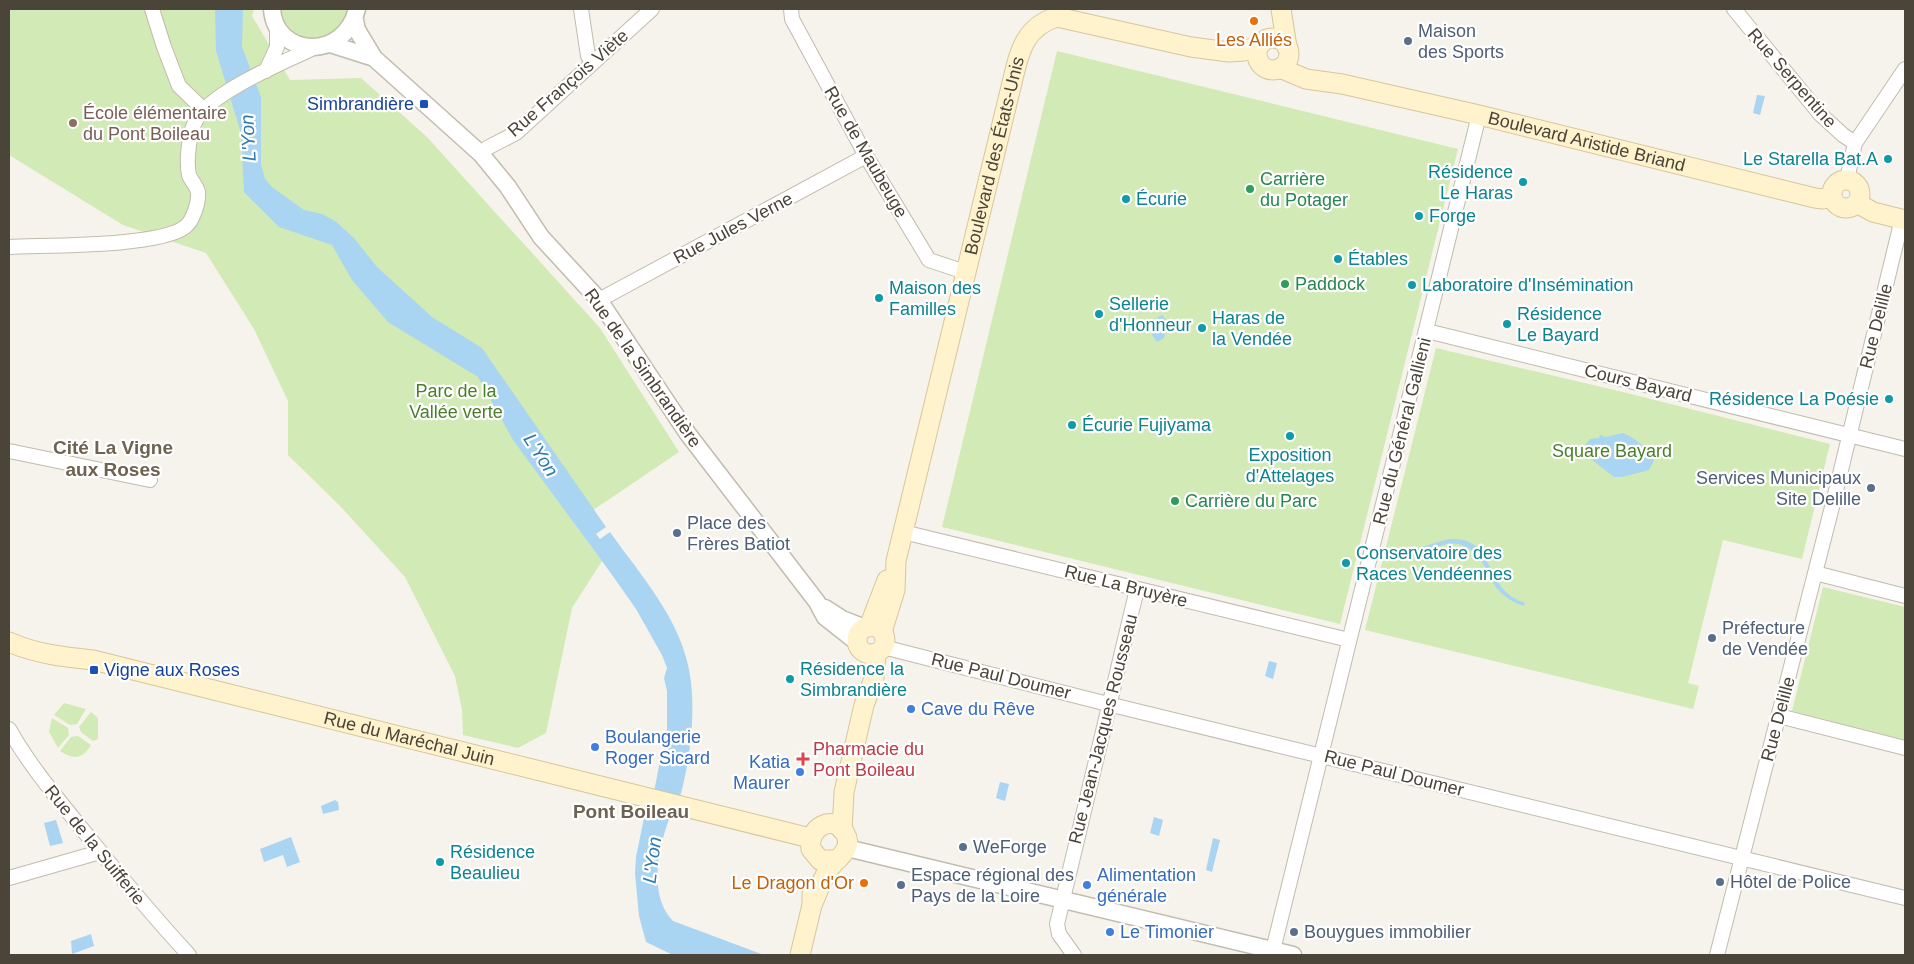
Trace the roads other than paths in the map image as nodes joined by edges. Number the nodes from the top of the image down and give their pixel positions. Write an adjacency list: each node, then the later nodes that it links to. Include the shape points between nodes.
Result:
1 (152, 9): 20 (street, via 179,86)
2 (272, 9): 11 (street)
3 (581, 9): 17 (street, via 588,56)
4 (652, 9): 17 (street, Rue François Viète)
5 (791, 9): 24 (street, Rue de Maubeuge, via 792,19)
6 (1271, 9): 12 (main road)
7 (1281, 9): 16 (main road)
8 (1734, 9): 22 (street, Rue Serpentine, via 1820,114)
9 (356, 14): 13 (street, via 349,30); 15 (street, Rue de la Simbrandière, via 357,30)
10 (1044, 21): 14 (main road, Boulevard Aristide Briand, via 1057,17); 30 (main road, Boulevard des États-Unis, via 1032,29 1022,46)
11 (277, 26): 13 (street, Rue de la Simbrandière, via 294,42); 19 (street, via 277,48)
12 (1263, 43): 14 (main road, Boulevard Aristide Briand, via 1244,51 1229,52); 16 (main road, Boulevard Aristide Briand, via 1280,40); 16 (main road, via 1258,59)
13 (323, 46): 15 (street, Rue de la Simbrandière); 19 (street)
14 (1191, 47): 16 (main road, Boulevard Aristide Briand, via 1228,61)
15 (374, 58): 23 (street, Rue de la Simbrandière)
16 (1280, 59): 21 (main road, Boulevard Aristide Briand, via 1306,79)
17 (593, 61): 23 (street, Rue François Viète, via 516,133)
18 (1905, 69): 22 (street)
19 (266, 72): 20 (street, via 218,98)
20 (204, 110): 29 (street, via 195,122 191,142 189,175 198,192 192,219 184,228 131,242)
21 (1479, 115): 26 (main road, Boulevard Aristide Briand, via 1815,198); 32 (street, Rue du Général Gallieni)
22 (1855, 143): 25 (street)
23 (481, 154): 31 (street, Rue de la Simbrandière, via 541,237)
24 (866, 156): 30 (street, Rue de Maubeuge, via 929,260); 31 (street, Rue Jules Verne)
25 (1847, 179): 26 (main road, via 1837,182); 27 (main road, via 1859,187)
26 (1831, 196): 27 (main road, Boulevard Aristide Briand, via 1834,202 1845,208)
27 (1857, 203): 28 (main road, Boulevard Aristide Briand, via 1872,212)
28 (1904, 220): 33 (street, Rue Delille)
29 (9, 248)
30 (965, 272): 37 (main road, Boulevard des États-Unis)
31 (599, 300): 41 (street, Rue de la Simbrandière, via 688,434 817,602)
32 (1427, 331): 33 (street, Cours Bayard); 42 (street, Rue du Général Gallieni)
33 (1850, 435): 34 (street, Cours Bayard); 38 (street, Rue Delille)
34 (1905, 449)
35 (9, 451): 36 (street)
36 (150, 480)
37 (903, 532): 39 (street, Rue La Bruyère); 41 (main road, Boulevard des États-Unis, via 894,590)
38 (1815, 573): 40 (street); 45 (street, Rue Delille)
39 (1138, 589): 42 (street, Rue La Bruyère); 44 (street, Rue Jean-Jacques Rousseau)
40 (1905, 596)
41 (871, 640): 44 (street, Rue Paul Doumer); 49 (main road, Boulevard des États-Unis, via 864,705)
42 (1349, 640): 48 (street, Rue du Général Gallieni)
43 (9, 642): 50 (main road, Rue du Maréchal Juin, via 49,655 93,660)
44 (1108, 704): 48 (street, Rue Paul Doumer); 56 (street, Rue Jean-Jacques Rousseau)
45 (1779, 716): 47 (street); 53 (street, Rue Delille)
46 (9, 729): 52 (street, Rue de la Suifferie, via 25,757)
47 (1905, 748)
48 (1321, 755): 53 (street, Rue Paul Doumer); 58 (street, Rue du Général Gallieni)
49 (851, 756): 50 (main road, Boulevard des États-Unis); 51 (main road, Boulevard des États-Unis, via 842,810)
50 (815, 840): 51 (main road, via 824,861); 51 (main road, via 830,824); 57 (main road, Boulevard des États-Unis)
51 (842, 846): 56 (street); 57 (main road, Boulevard des États-Unis)
52 (100, 852): 54 (street); 59 (street, Rue de la Suifferie, via 149,913)
53 (1742, 859): 55 (street, Rue Paul Doumer); 63 (street, Rue Delille)
54 (9, 878)
55 (1905, 898)
56 (1062, 899): 58 (street); 61 (street, Rue Jean-Jacques Rousseau, via 1057,924 1059,934)
57 (812, 904): 60 (main road, Boulevard des États-Unis)
58 (1273, 950): 62 (street)
59 (189, 955)
60 (800, 955)
61 (1074, 955)
62 (1292, 955)
63 (1717, 955)

